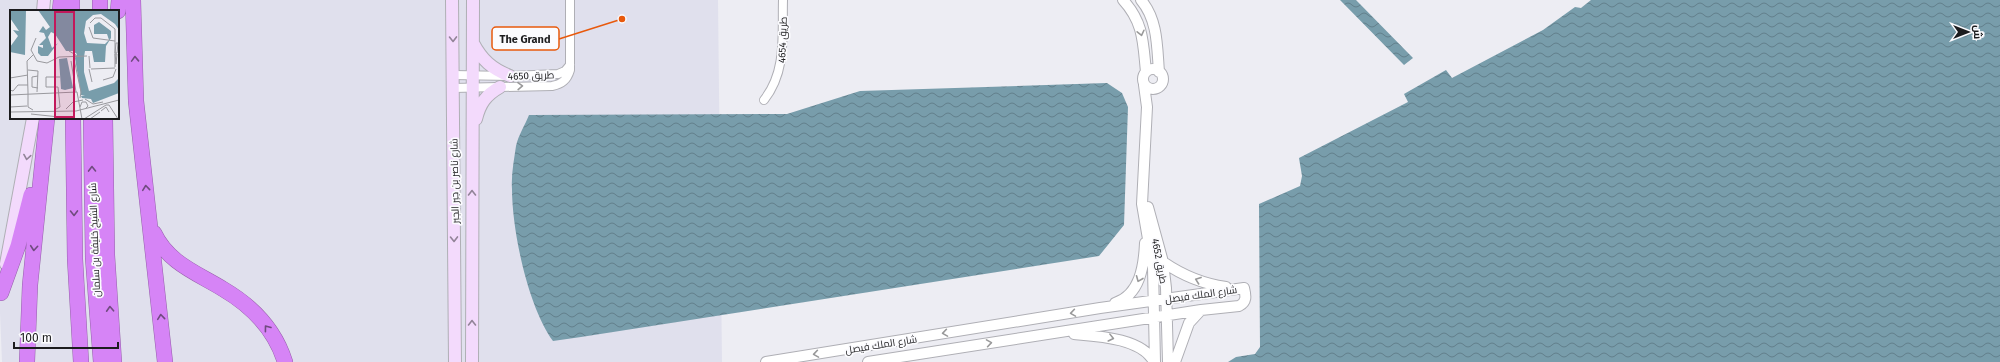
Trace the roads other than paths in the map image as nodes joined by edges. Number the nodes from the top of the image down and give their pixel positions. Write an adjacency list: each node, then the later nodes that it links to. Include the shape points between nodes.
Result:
1 (44, 0): 10 (main road)
2 (119, 0): 11 (highway)
3 (133, 0): 33 (highway, one-way to 3, via 136,101)
4 (452, 0): 16 (main road, شارع ناصر بن جبر الجبر, one-way to 16)
5 (473, 0): 12 (main road, شارع ناصر بن جبر الجبر)
6 (570, 0): 13 (street)
7 (783, 0): 23 (street, طريق 4654, via 781,65 774,87)
8 (1123, 0): 14 (street, one-way to 14, via 1138,20)
9 (1141, 0): 15 (street, via 1153,20)
10 (43, 10)
11 (118, 10)
12 (473, 42): 17 (main road, via 487,64); 18 (main road, شارع ناصر بن جبر الجبر)
13 (570, 65): 17 (street, طريق 4650, via 558,74); 20 (street, طريق 4650, one-way to 13, via 557,85 566,79)
14 (1146, 72): 15 (street); 19 (street, via 1143,76)
15 (1159, 72): 22 (street, via 1162,82)
16 (453, 75): 18 (street, طريق 4650); 21 (main road, شارع ناصر بن جبر الجبر)
17 (510, 76): 18 (street, طريق 4650)
18 (473, 81): 20 (street, طريق 4650); 21 (street, طريق 4650); 30 (main road, شارع ناصر بن جبر الجبر)
19 (1144, 85): 22 (street); 24 (street)
20 (500, 87): 30 (main road, via 482,101)
21 (453, 88): 45 (main road, شارع ناصر بن جبر الجبر, one-way to 45)
22 (1154, 89): 24 (street)
23 (764, 100)
24 (1147, 107): 32 (street, طريق 4652)
25 (33, 119): 37 (main road, one-way to 37)
26 (47, 119): 31 (highway)
27 (73, 119): 47 (highway, شارع الشيخ خليفة بن سلمان, one-way to 47, via 75,259)
28 (91, 119): 48 (highway, شارع الشيخ خليفة بن سلمان, one-way to 28, via 93,258)
29 (106, 121): 49 (highway, one-way to 29, via 107,255)
30 (472, 131): 52 (main road, شارع ناصر بن جبر الجبر, one-way to 30)
31 (42, 154): 37 (highway, via 18,246); 46 (highway, one-way to 46, via 30,285)
32 (1143, 186): 34 (street, طريق 4652); 35 (street, طريق 4652)
33 (150, 218): 50 (highway, one-way to 33); 51 (highway, one-way to 33, via 273,335 254,313 231,294 176,262 165,251 153,232)
34 (1145, 227): 39 (street, طريق 4652, via 1153,268); 40 (street, one-way to 40, via 1143,267 1139,282 1130,295 1121,302)
35 (1163, 262): 36 (street, one-way to 35, via 1198,280); 38 (street, طريق 4652)
36 (1236, 289): 38 (street, شارع الملك فيصل); 41 (street, شارع الملك فيصل, via 1244,288 1246,298 1243,304)
37 (0, 295)
38 (1165, 299): 39 (street, شارع الملك فيصل); 42 (street, طريق 4652)
39 (1154, 301): 40 (street, شارع الملك فيصل); 43 (street, طريق 4652)
40 (1100, 308): 53 (street, شارع الملك فيصل, one-way to 53)
41 (1200, 310): 42 (street, شارع الملك فيصل); 57 (street, via 1187,326)
42 (1166, 316): 43 (street, شارع الملك فيصل); 56 (street, طريق 4652)
43 (1153, 318): 44 (street, شارع الملك فيصل); 55 (street, طريق 4652)
44 (1060, 332): 54 (street, شارع الملك فيصل, one-way to 44); 55 (street, one-way to 55, via 1122,341 1144,351)
45 (455, 361)
46 (27, 362)
47 (81, 362)
48 (101, 362)
49 (114, 362)
50 (165, 362)
51 (285, 362)
52 (472, 362)
53 (766, 362)
54 (868, 362)
55 (1154, 362)
56 (1168, 362)
57 (1175, 362)

